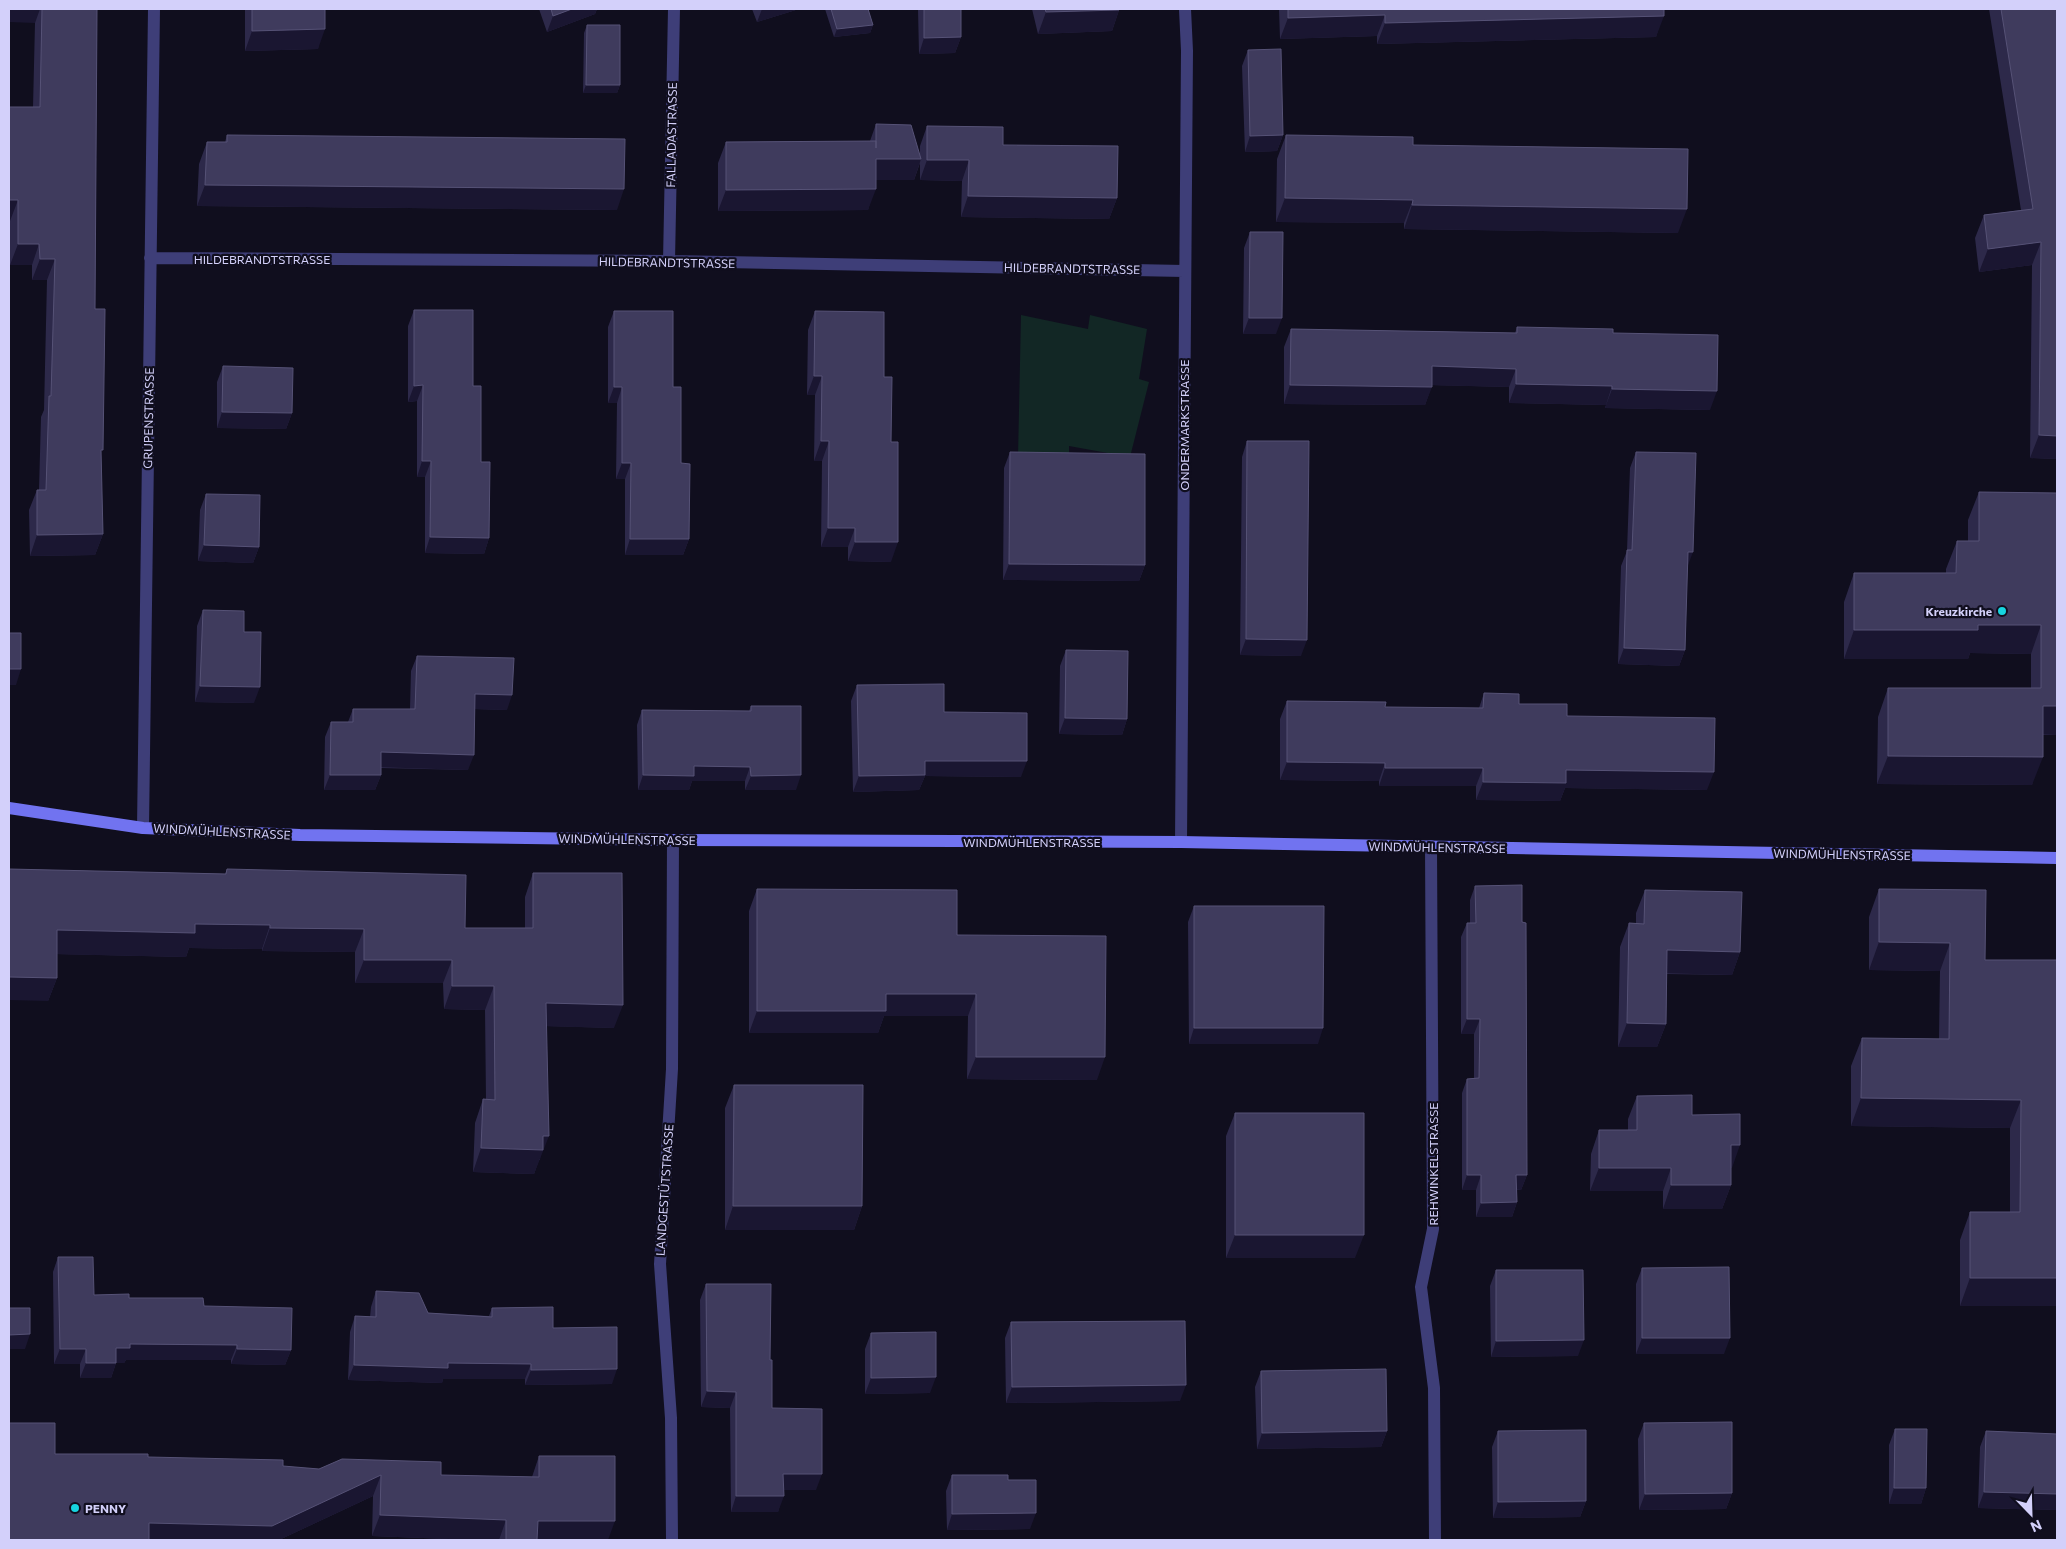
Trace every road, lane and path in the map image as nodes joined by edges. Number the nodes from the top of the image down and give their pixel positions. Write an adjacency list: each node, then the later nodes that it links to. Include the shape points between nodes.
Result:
1 (154, 9): 4 (street, GRUPENSTRASSE)
2 (674, 9): 5 (street, FALLADASTRASSE)
3 (1185, 9): 6 (street, ONDERMARKSTRASSE)
4 (150, 258): 5 (street, HILDEBRANDTSTRASSE); 8 (street, GRUPENSTRASSE)
5 (669, 262): 6 (street, HILDEBRANDTSTRASSE)
6 (1184, 271): 10 (street, ONDERMARKSTRASSE)
7 (9, 808): 8 (street, WINDMÜHLENSTRASSE)
8 (143, 828): 9 (street, WINDMÜHLENSTRASSE, via 300,835)
9 (673, 840): 10 (street, WINDMÜHLENSTRASSE); 13 (street, LANDGESTÜTSTRASSE, via 672,1069 660,1264 671,1418)
10 (1181, 842): 11 (street, WINDMÜHLENSTRASSE)
11 (1431, 846): 12 (street, WINDMÜHLENSTRASSE); 14 (street, REHWINKELSTRASSE, via 1433,1228 1421,1287 1434,1388)
12 (2057, 858)
13 (672, 1540)
14 (1435, 1540)

